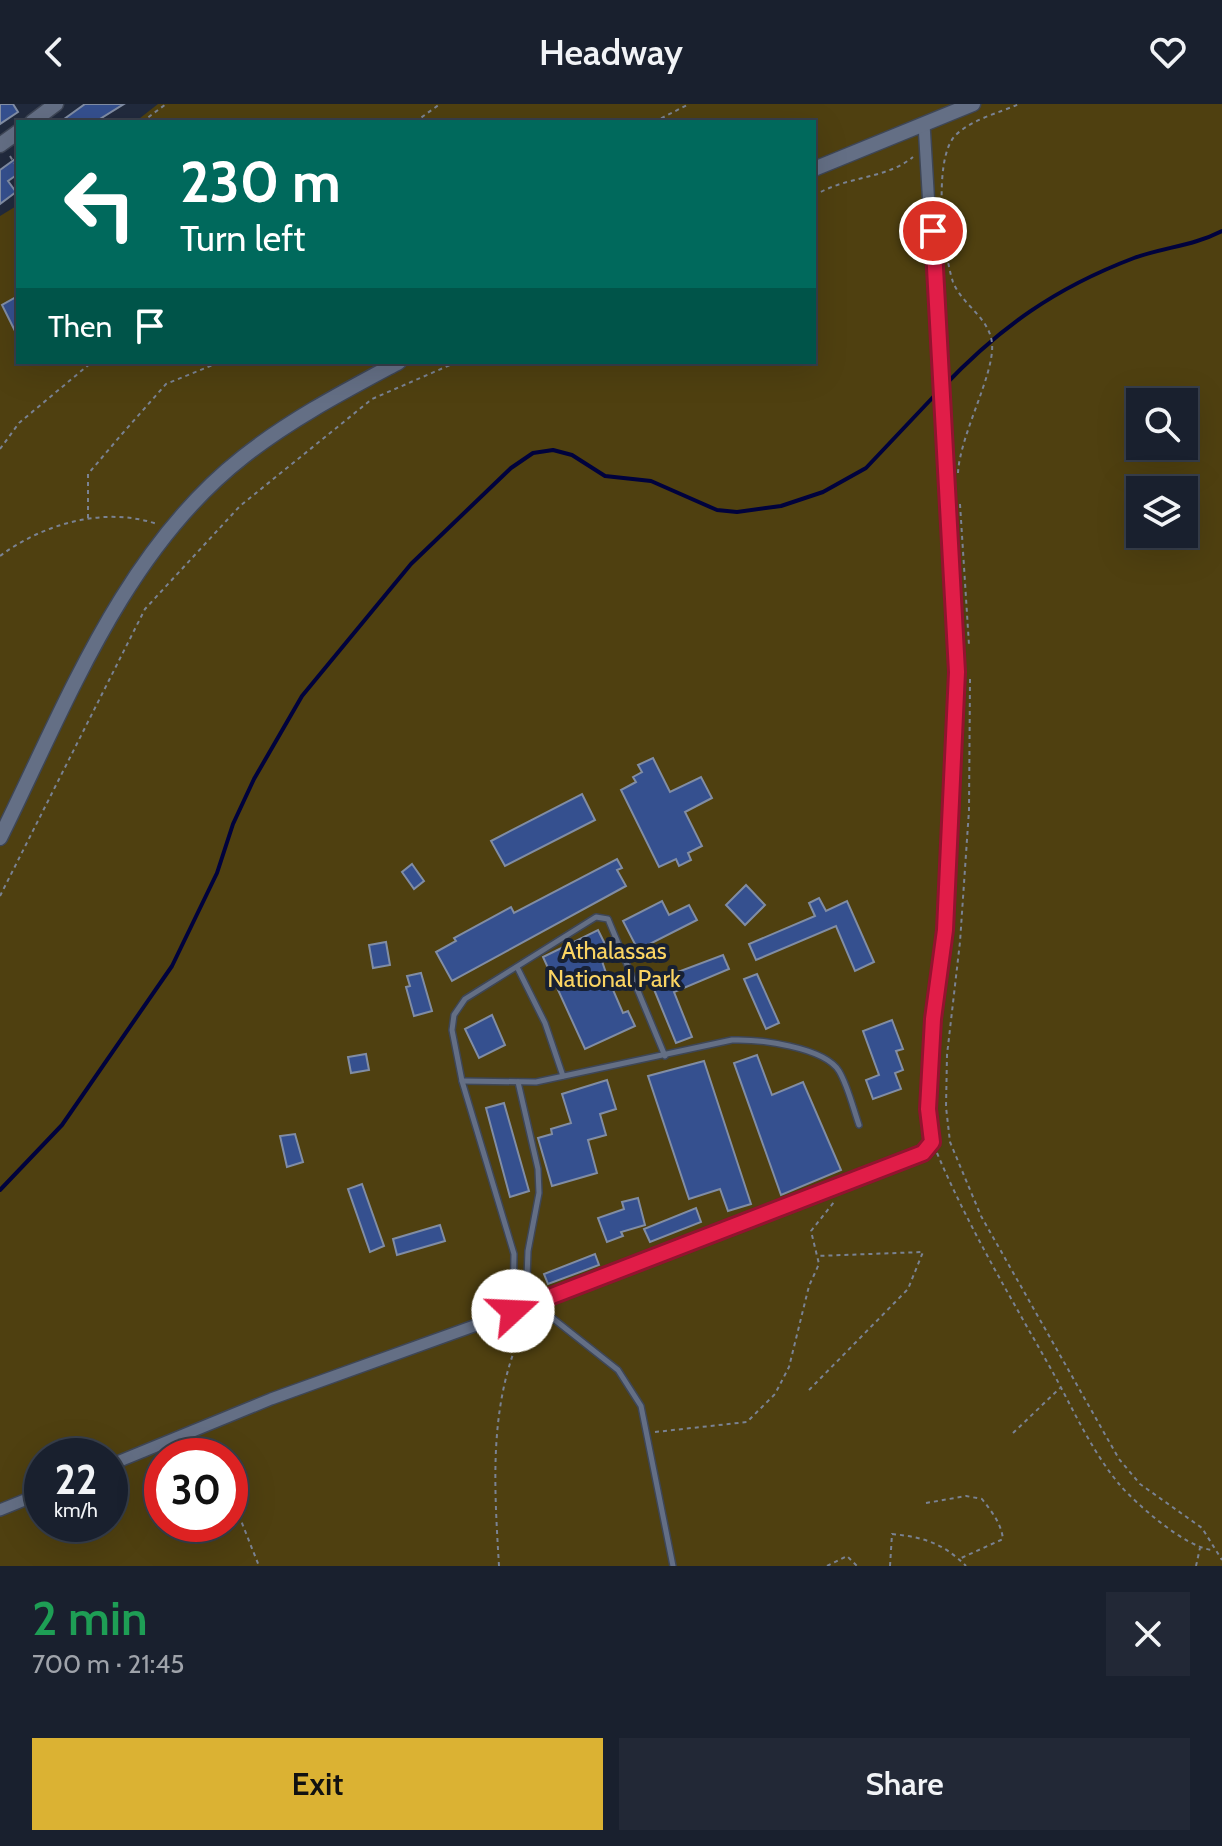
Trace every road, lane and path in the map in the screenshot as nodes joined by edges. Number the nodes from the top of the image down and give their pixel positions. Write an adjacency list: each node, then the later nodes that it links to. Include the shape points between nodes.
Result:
1 (56, 104): 7 (main road)
2 (166, 104): 8 (path)
3 (440, 104): 9 (path)
4 (689, 104): 10 (path)
5 (973, 104): 11 (main road)
6 (1019, 104): 22 (path, via 968,126 953,138 944,157 942,194 954,283 988,326 993,345 960,452)
7 (35, 120)
8 (145, 120)
9 (418, 120)
10 (658, 120)
11 (924, 124): 12 (street); 15 (main road)
12 (926, 146): 16 (path, via 899,169); 37 (street, via 957,672 945,930 928,1109)
13 (5, 149): 14 (path)
14 (16, 166)
15 (816, 168)
16 (816, 195)
17 (90, 364): 21 (path, via 19,423)
18 (215, 364): 24 (path, via 166,384 88,474)
19 (395, 364): 25 (main road, via 315,407 242,457)
20 (452, 364): 30 (path, via 372,399 240,506 145,609)
21 (0, 449)
22 (958, 478)
23 (959, 493): 27 (path)
24 (88, 518): 25 (path, via 144,519); 26 (path, via 50,528)
25 (171, 530): 29 (main road, via 109,620)
26 (0, 556)
27 (969, 657)
28 (970, 671): 56 (path, via 969,810 947,1055 950,1142 981,1216 1119,1459 1140,1484 1202,1528)
29 (0, 838)
30 (0, 896)
31 (517, 967): 32 (lane, via 596,917 608,919); 33 (lane, via 545,1023); 34 (lane, via 465,999 454,1015)
32 (665, 1056): 33 (lane); 36 (lane, via 752,1039 821,1054 839,1070)
33 (563, 1076): 35 (lane)
34 (462, 1081): 35 (lane); 40 (lane)
35 (518, 1082): 39 (lane, via 539,1181)
36 (859, 1125)
37 (932, 1142): 42 (street, via 923,1153); 44 (path, via 956,1199)
38 (834, 1202): 41 (path, via 811,1231)
39 (528, 1251): 40 (lane); 42 (lane)
40 (514, 1254): 43 (lane)
41 (816, 1256): 45 (path, via 923,1252 908,1289); 47 (path, via 819,1264 789,1367 775,1394 747,1422)
42 (531, 1306): 43 (street); 47 (lane, via 618,1370 641,1406); 60 (path, via 505,1378 493,1461)
43 (513, 1311): 46 (street)
44 (1061, 1387): 48 (path); 55 (path, via 1120,1485)
45 (809, 1390)
46 (203, 1426): 49 (path); 50 (street)
47 (646, 1433): 61 (lane)
48 (1013, 1433)
49 (208, 1438)
50 (128, 1457)
51 (24, 1500): 53 (street)
52 (926, 1503): 57 (path, via 966,1496 982,1499 1002,1528 1003,1539)
53 (0, 1510)
54 (248, 1538): 59 (path)
55 (1200, 1548): 56 (path); 66 (path)
56 (1213, 1550): 58 (path)
57 (959, 1559): 64 (path, via 928,1538 892,1534); 65 (path)
58 (1222, 1560)
59 (259, 1566)
60 (499, 1566)
61 (673, 1566)
62 (827, 1566): 63 (path, via 847,1556)
63 (857, 1566)
64 (890, 1566)
65 (966, 1566)
66 (1196, 1566)

